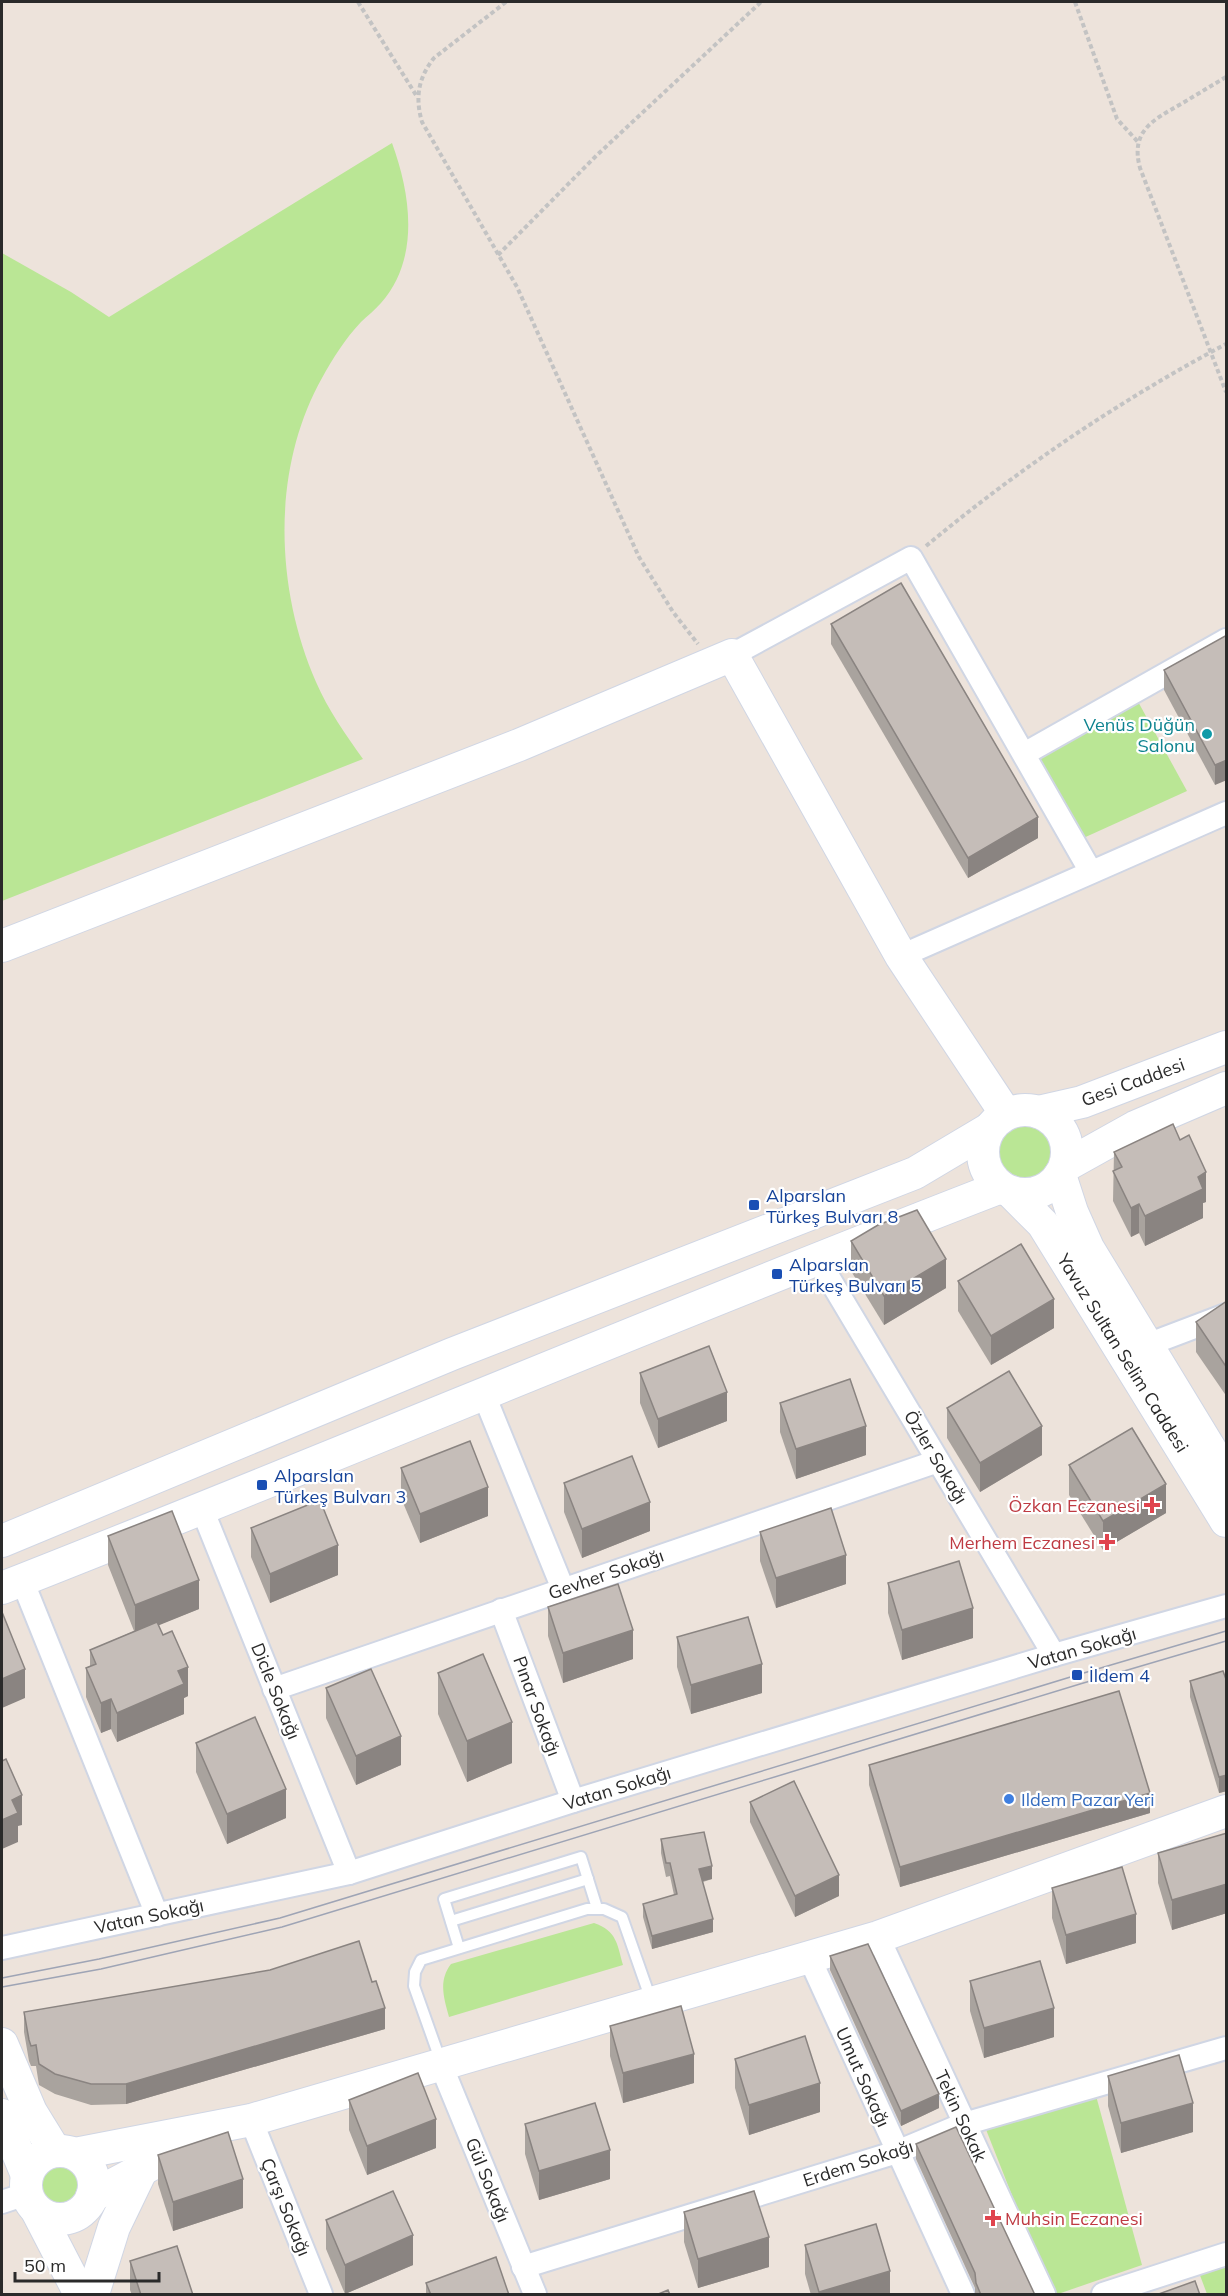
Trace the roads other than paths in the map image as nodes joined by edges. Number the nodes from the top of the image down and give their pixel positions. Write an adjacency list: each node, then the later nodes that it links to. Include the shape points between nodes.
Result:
1 (1227, 640): 3 (street)
2 (723, 659): 3 (street, via 911,558); 6 (main road, via 508,749); 7 (main road)
3 (1023, 754): 5 (street)
4 (1227, 813): 5 (street)
5 (1091, 873): 7 (street)
6 (2, 946)
7 (902, 956): 11 (main road)
8 (1227, 1047): 10 (main road, Gesi Caddesi, via 1082,1102)
9 (1227, 1088): 12 (main road, via 1135,1127)
10 (1038, 1112): 11 (main road, via 1028,1110); 12 (main road, via 1057,1124 1063,1133 1067,1155)
11 (998, 1121): 13 (main road, via 984,1138 983,1160 987,1171); 22 (main road, via 915,1173 452,1354)
12 (1062, 1170): 13 (main road, via 1043,1190); 16 (main road, Yavuz Sultan Selim Caddesi, via 1072,1212 1088,1248)
13 (1006, 1190): 14 (main road); 21 (main road, Yavuz Sultan Selim Caddesi, via 1043,1224)
14 (817, 1258): 17 (main road); 18 (street, Özler Sokağı)
15 (1227, 1315): 16 (street)
16 (1147, 1345): 19 (main road, Yavuz Sultan Selim Caddesi)
17 (484, 1395): 20 (main road); 24 (street)
18 (938, 1461): 24 (street, Gevher Sokağı); 27 (street, Özler Sokağı)
19 (1227, 1475)
20 (202, 1509): 23 (main road); 28 (street, Dicle Sokağı)
21 (1227, 1521)
22 (2, 1541)
23 (11, 1584): 34 (street)
24 (563, 1589): 26 (street, Gevher Sokağı)
25 (1227, 1606): 27 (street, Vatan Sokağı)
26 (501, 1610): 28 (street, Gevher Sokağı); 29 (street, Pınar Sokağı)
27 (1054, 1655): 29 (street, Vatan Sokağı)
28 (274, 1689): 31 (street, Dicle Sokağı)
29 (573, 1801): 31 (street, Vatan Sokağı)
30 (1227, 1811): 36 (main road)
31 (349, 1873): 34 (street, Vatan Sokağı)
32 (588, 1879): 33 (lane); 35 (lane); 35 (lane, via 581,1857 444,1899)
33 (597, 1908): 38 (lane); 40 (lane, via 622,1917)
34 (157, 1914): 37 (street, Vatan Sokağı)
35 (450, 1921): 38 (lane)
36 (878, 1937): 39 (main road); 46 (street, Tekin Sokak)
37 (2, 1948)
38 (459, 1948): 43 (lane, via 421,1960 414,1972 414,1986)
39 (809, 1957): 40 (main road); 47 (street, Umut Sokağı)
40 (652, 2003): 43 (main road)
41 (2, 2044): 48 (main road, via 31,2112)
42 (1227, 2048): 46 (street, Erdem Sokağı)
43 (441, 2065): 45 (main road); 53 (street, Gül Sokağı)
44 (2, 2115): 50 (main road)
45 (251, 2120): 48 (main road); 49 (main road); 56 (street, Çarşı Sokağı)
46 (964, 2124): 47 (street, Erdem Sokağı); 59 (street, Tekin Sokak)
47 (897, 2152): 53 (street, Erdem Sokağı); 58 (street, Umut Sokağı)
48 (65, 2153): 50 (main road, via 38,2159); 51 (main road, via 89,2167 93,2176)
49 (142, 2169): 51 (main road); 55 (main road, via 114,2227)
50 (23, 2195): 51 (main road, via 54,2219 73,2217); 54 (main road)
51 (90, 2200): 55 (main road)
52 (1227, 2254): 60 (street)
53 (523, 2267): 57 (street, Gül Sokağı)
54 (80, 2295)
55 (91, 2295)
56 (321, 2295)
57 (535, 2295)
58 (963, 2295)
59 (1044, 2295)
60 (1103, 2295)

